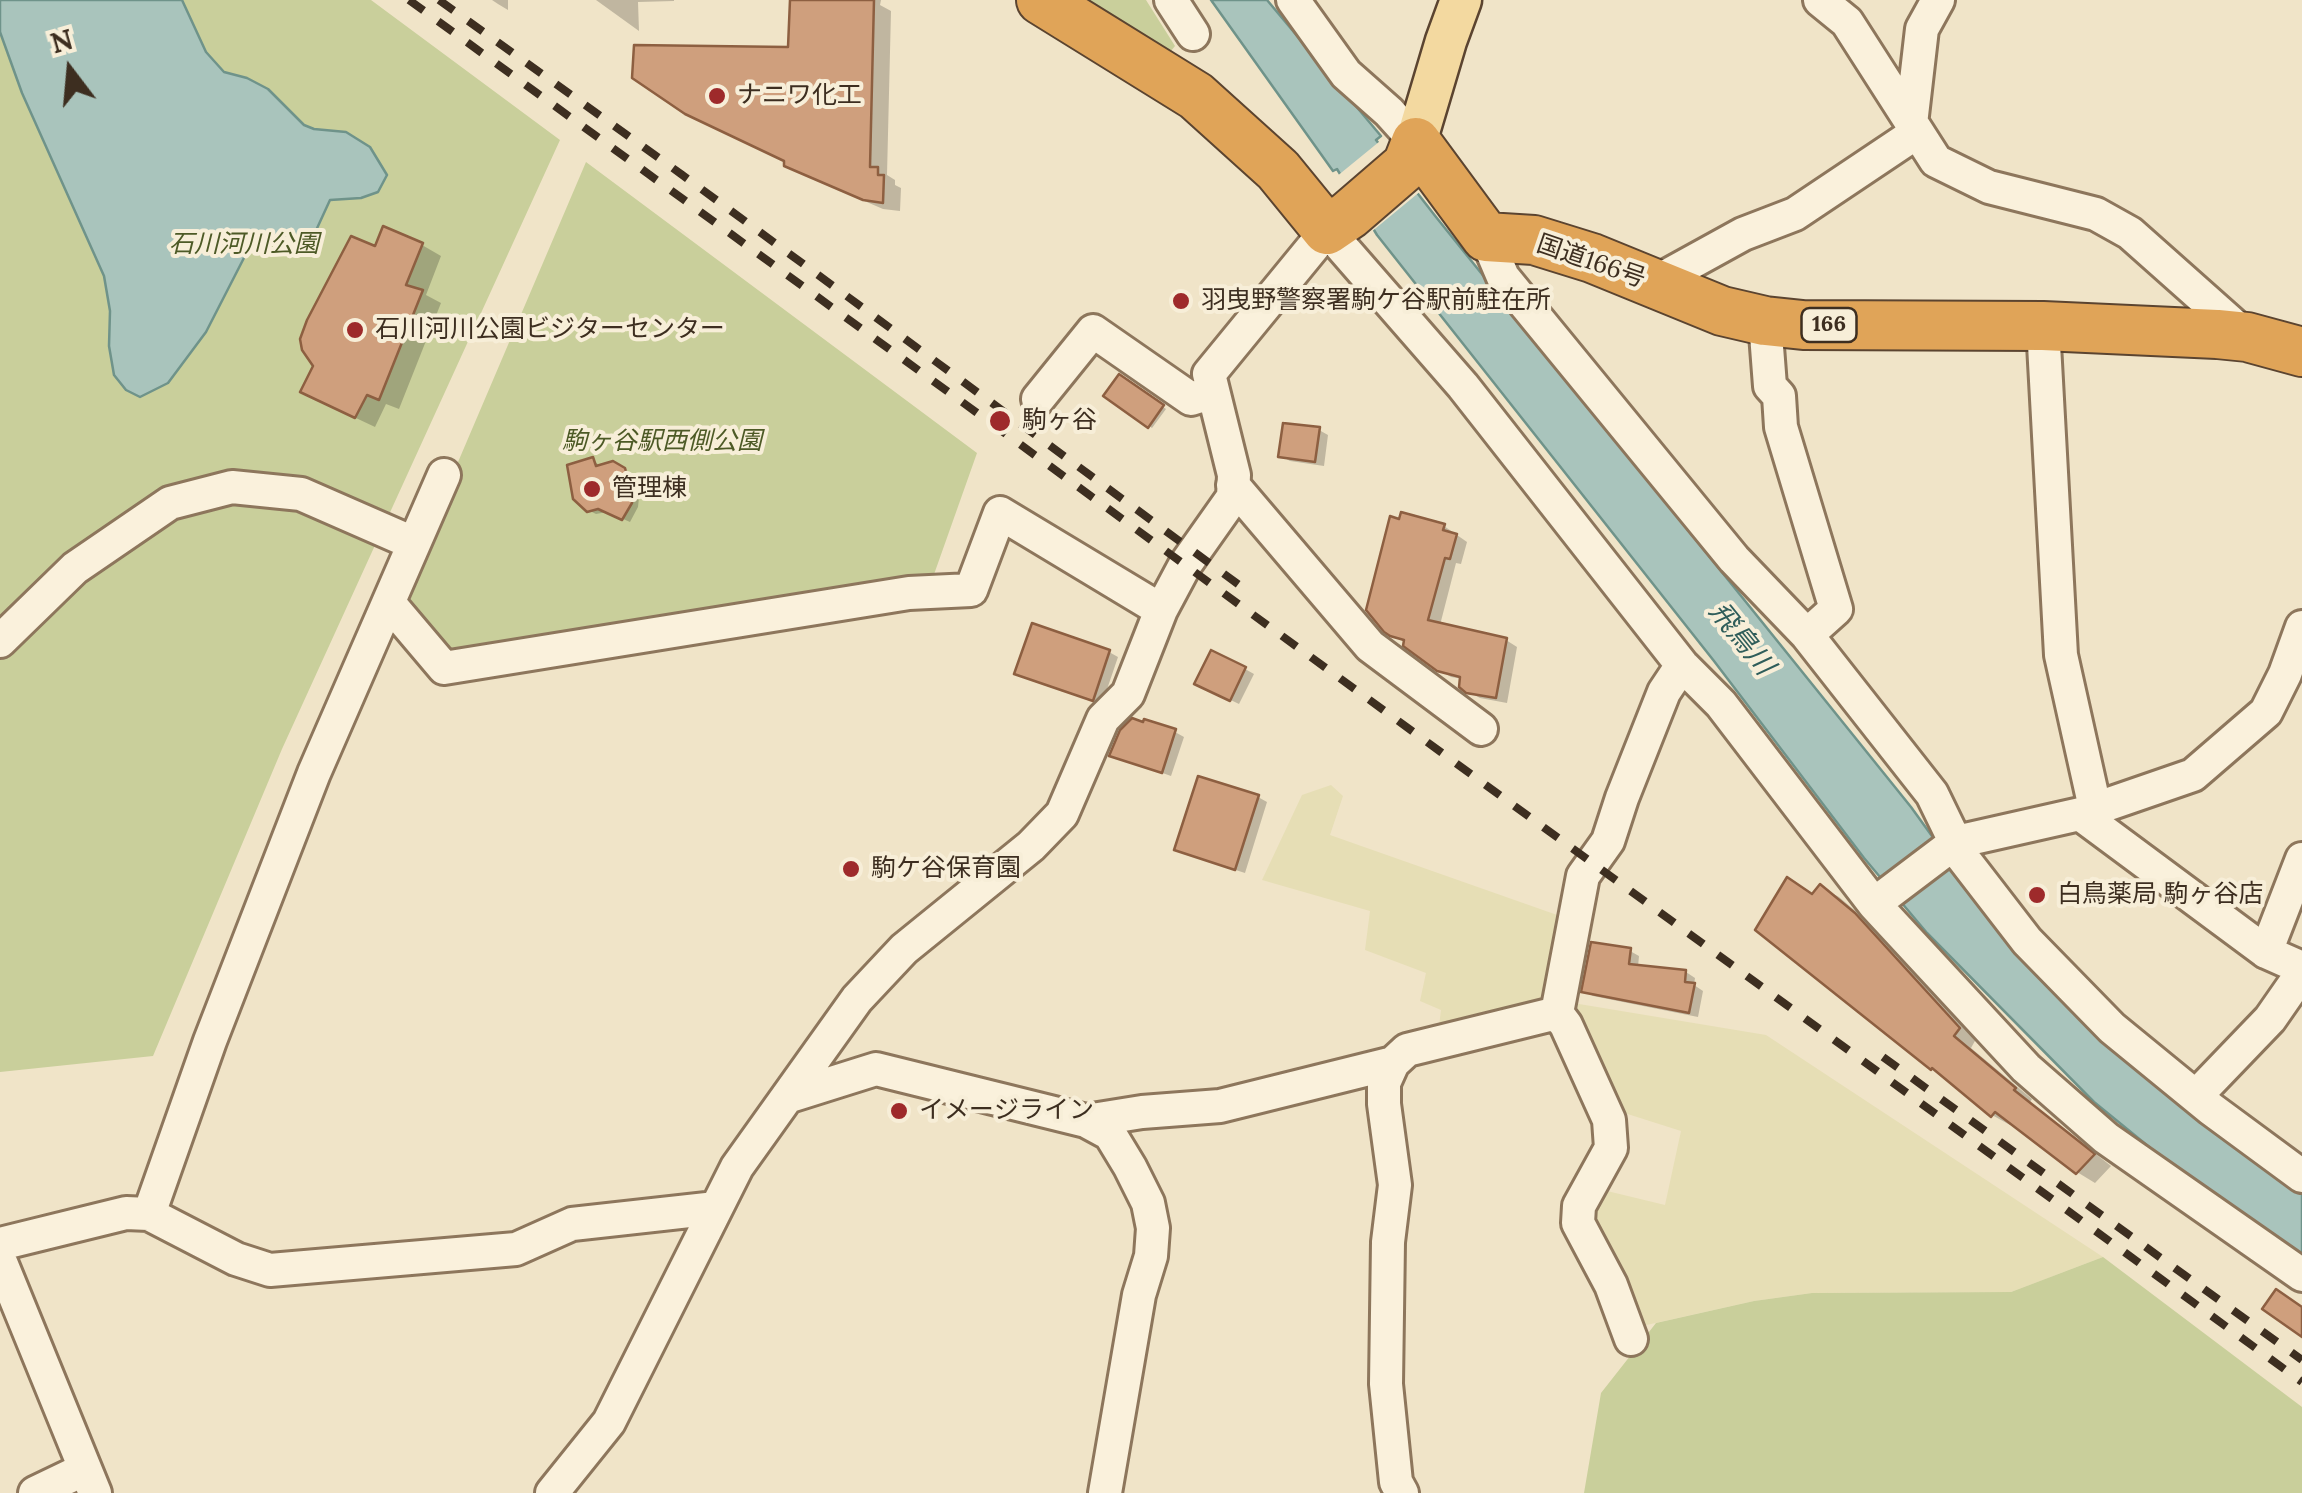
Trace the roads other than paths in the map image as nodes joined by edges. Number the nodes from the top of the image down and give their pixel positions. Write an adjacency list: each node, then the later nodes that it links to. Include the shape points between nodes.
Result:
1 (1170, 0): 7 (street)
2 (1293, 0): 9 (street, via 1346,74 1389,112)
3 (1461, 0): 9 (main road)
4 (1820, 0): 8 (street, via 1847,22)
5 (1938, 0): 8 (street, via 1922,29)
6 (1044, 1): 10 (highway, via 1196,96)
7 (1193, 34)
8 (1914, 128): 12 (street, via 1795,214 1743,234); 15 (street, via 1936,161 1989,188 2096,214 2130,234)
9 (1412, 154): 10 (highway); 11 (highway)
10 (1338, 223): 17 (street, via 1209,374); 27 (street)
11 (1486, 237): 12 (highway, 国道166号 / 166, via 1534,240); 25 (street, via 1503,277 1734,559)
12 (1654, 284): 13 (highway, 国道166号 / 166)
13 (1765, 320): 14 (highway, 国道166号 / 166); 25 (street, via 1770,386 1780,396 1781,427 1836,609)
14 (2043, 326): 15 (highway, 国道166号 / 166); 29 (street, via 2061,655)
15 (2248, 338): 16 (highway, 国道166号 / 166)
16 (2302, 352)
17 (1213, 392): 18 (street, via 1191,399 1093,332); 20 (street)
18 (1038, 399)
19 (444, 475): 21 (street)
20 (1234, 485): 23 (street, via 1233,498 1193,551); 28 (street, via 1370,646)
21 (413, 543): 22 (street); 26 (street, via 301,494 232,487 170,503 75,568)
22 (390, 603): 23 (street, via 444,668 909,593 971,590 1000,513); 42 (street, via 306,791)
23 (1162, 610): 38 (street, via 1128,694 1103,719 1062,814 857,998)
24 (2302, 626): 29 (street, via 2266,712 2193,775)
25 (1806, 636): 30 (street, via 1932,794)
26 (0, 641)
27 (1682, 665): 32 (street); 35 (street, via 1664,692 1608,841 1583,876)
28 (1481, 729)
29 (2087, 811): 30 (street); 33 (street)
30 (1952, 845): 32 (street); 37 (street, via 2027,941 2112,1028)
31 (2302, 859): 33 (street)
32 (1879, 901): 45 (street, via 2026,1068 2106,1138)
33 (2266, 952): 34 (street)
34 (2302, 971): 37 (street, via 2270,1019)
35 (1557, 1014): 36 (street, via 1407,1050); 46 (street, via 1609,1120 1612,1148 1578,1206 1578,1224)
36 (1393, 1063): 39 (street, via 1220,1106); 51 (street, via 1384,1083 1395,1184 1386,1384)
37 (2196, 1096): 40 (street)
38 (788, 1097): 39 (street, via 876,1069); 41 (street)
39 (1086, 1121): 50 (street, via 1110,1134 1148,1203 1153,1228)
40 (2302, 1176)
41 (716, 1208): 42 (street, via 572,1224 516,1249 270,1270); 49 (street, via 609,1422)
42 (149, 1214): 43 (street, via 126,1213)
43 (0, 1244)
44 (0, 1260): 47 (street)
45 (2302, 1276)
46 (1631, 1339)
47 (90, 1481): 48 (street)
48 (34, 1493)
49 (552, 1493)
50 (1104, 1493)
51 (1402, 1493)

